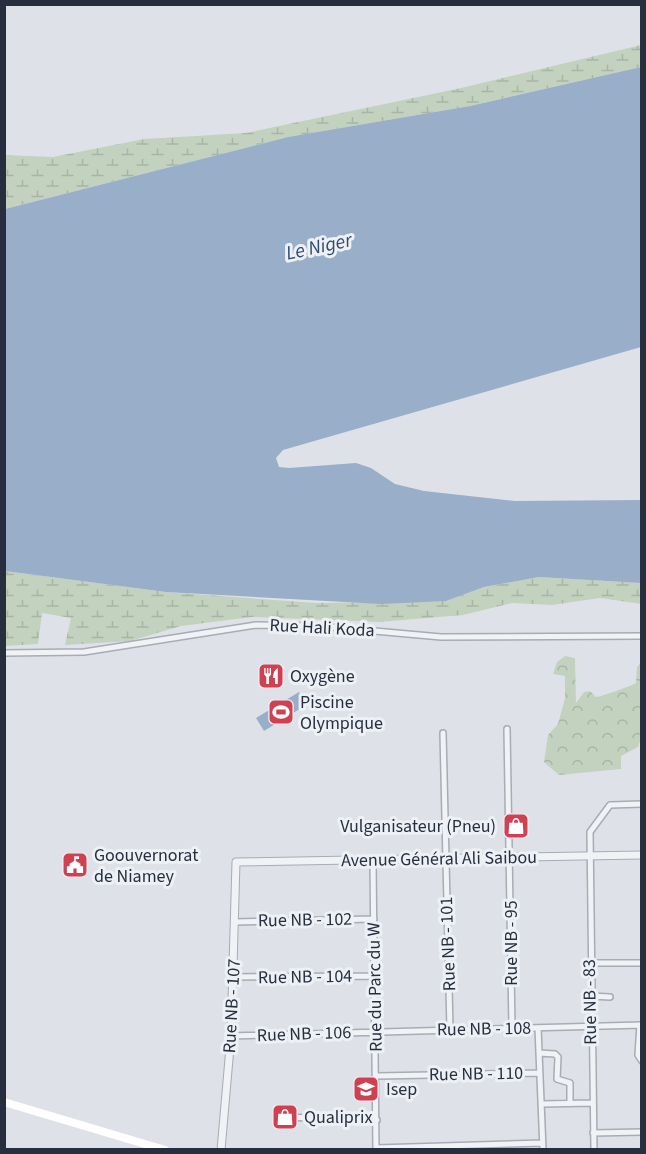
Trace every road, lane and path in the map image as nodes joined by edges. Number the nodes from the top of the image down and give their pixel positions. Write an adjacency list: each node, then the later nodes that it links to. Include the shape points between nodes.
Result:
1 (642, 636): 2 (street, Rue Hali Koda, via 441,637 319,626 256,625 84,652)
2 (4, 653)
3 (507, 729): 8 (street, Rue NB - 95)
4 (442, 733): 9 (street, Rue NB - 101)
5 (642, 804): 6 (street, Rue NB - 83, via 606,808 591,828)
6 (589, 855): 7 (street, Avenue Général Ali Saibou); 8 (street, Avenue Général Ali Saibou); 14 (street, Rue NB - 83)
7 (642, 855)
8 (511, 857): 9 (street, Avenue Général Ali Saibou); 23 (street, Rue NB - 95)
9 (446, 858): 10 (street, Avenue Général Ali Saibou); 24 (street, Rue NB - 101)
10 (373, 861): 11 (street, Avenue Général Ali Saibou); 12 (street, Rue du Parc du W)
11 (236, 862): 13 (street, Rue NB - 107)
12 (374, 919): 13 (street, Rue NB - 102); 16 (street, Rue du Parc du W)
13 (235, 922): 17 (street, Rue NB - 107)
14 (589, 963): 15 (street); 18 (street, Rue NB - 83)
15 (642, 963)
16 (376, 976): 17 (street, Rue NB - 104); 25 (street, Rue du Parc du W)
17 (234, 977): 26 (street, Rue NB - 107)
18 (590, 996): 19 (street); 21 (street, Rue NB - 83)
19 (610, 997)
20 (641, 1025): 21 (street, Rue NB - 108); 28 (street, via 638,1055)
21 (591, 1027): 22 (street, Rue NB - 108); 33 (street, Rue NB - 83)
22 (538, 1028): 23 (street, Rue NB - 108); 27 (street)
23 (512, 1029): 24 (street, Rue NB - 108)
24 (450, 1030): 25 (street, Rue NB - 108)
25 (377, 1032): 26 (street, Rue NB - 106); 30 (street, Rue du Parc du W)
26 (231, 1036): 41 (street, Rue NB - 107)
27 (538, 1053): 29 (street); 32 (street, via 557,1055 557,1079 570,1083)
28 (642, 1061)
29 (539, 1073): 30 (street, Rue NB - 110); 34 (street)
30 (377, 1076): 36 (street, Rue du Parc du W)
31 (4, 1102): 40 (main road)
32 (570, 1102): 33 (street); 34 (street)
33 (592, 1103): 38 (street, Rue NB - 83)
34 (541, 1104): 39 (street)
35 (282, 1117): 36 (street)
36 (377, 1120): 42 (street, Rue du Parc du W)
37 (642, 1132): 38 (street)
38 (593, 1133): 43 (street, Rue NB - 83)
39 (542, 1146): 42 (street)
40 (165, 1149)
41 (221, 1149)
42 (376, 1149)
43 (594, 1149)

